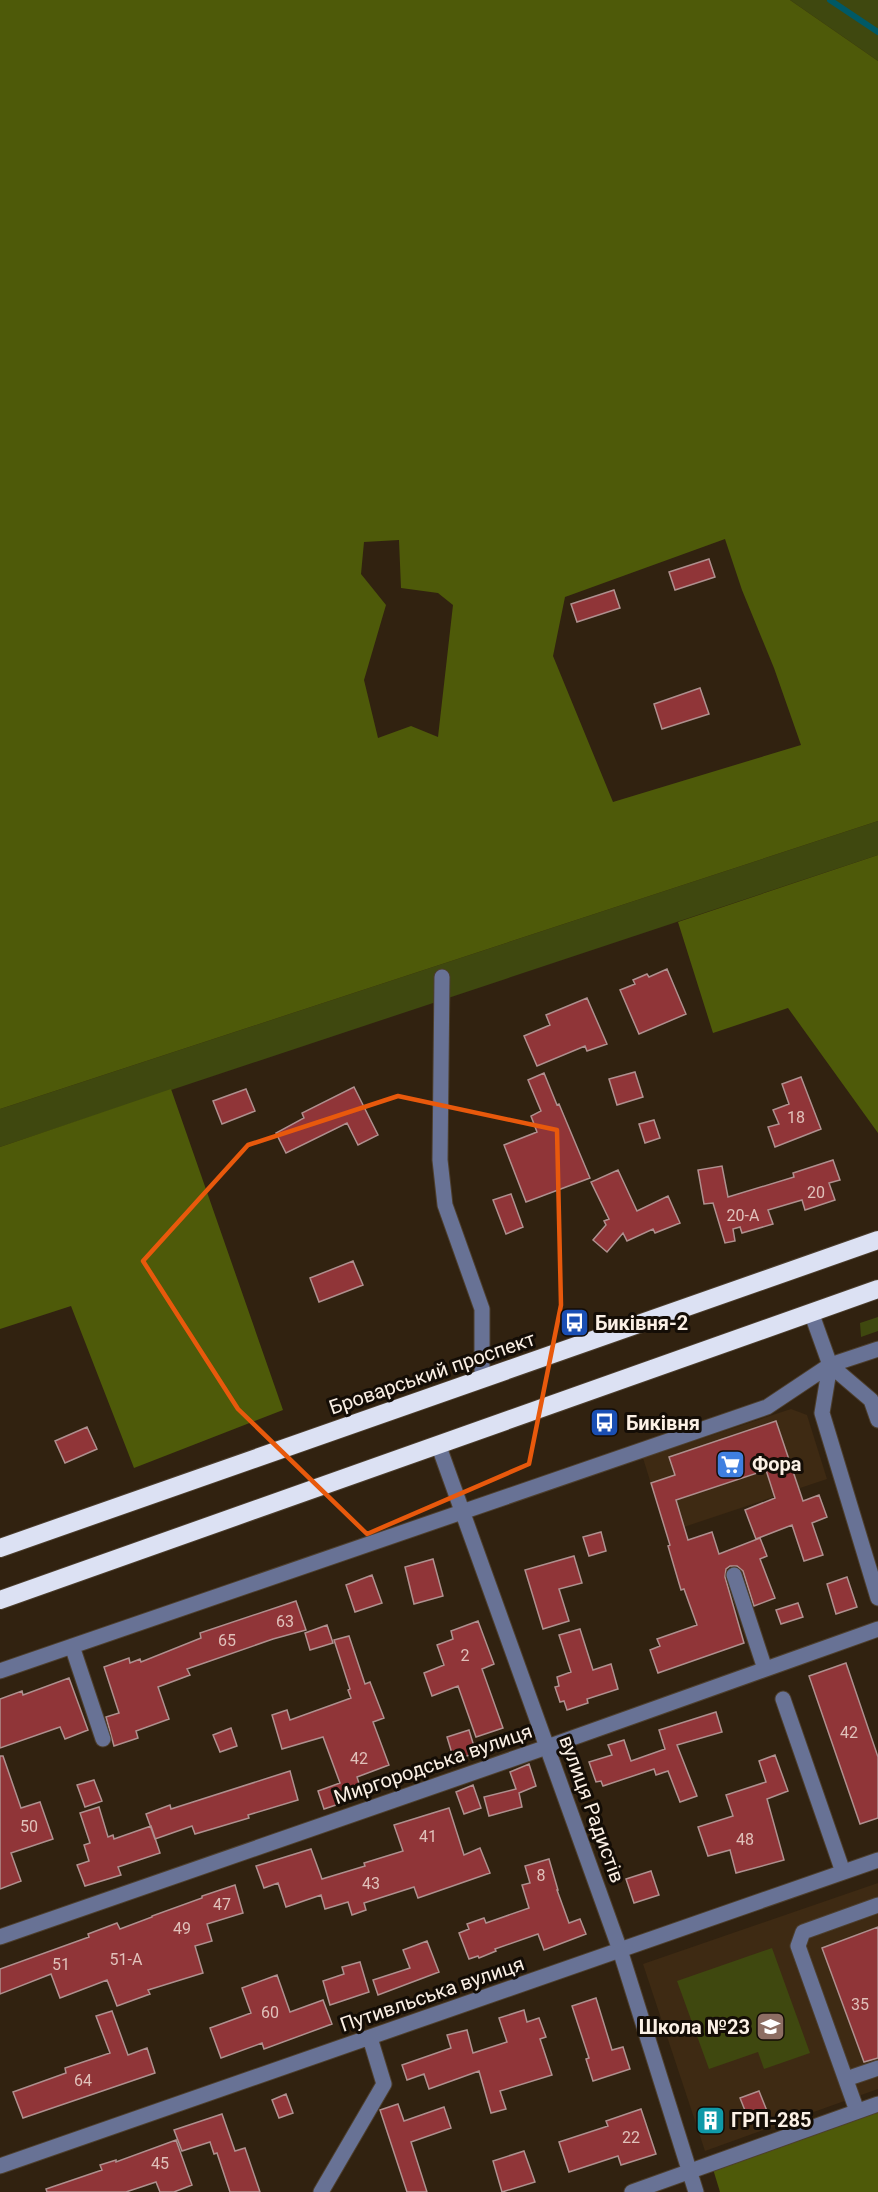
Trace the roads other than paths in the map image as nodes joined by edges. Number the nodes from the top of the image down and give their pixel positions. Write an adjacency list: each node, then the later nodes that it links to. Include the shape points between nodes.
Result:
1 (442, 977): 7 (street, via 440,1160 445,1205 482,1309)
2 (878, 1240): 7 (highway, Броварський проспект)
3 (878, 1289): 4 (highway)
4 (811, 1312): 6 (street); 9 (highway)
5 (878, 1348): 6 (street)
6 (830, 1365): 8 (street, via 871,1400); 10 (street, via 767,1407); 13 (street, via 822,1413)
7 (482, 1379): 11 (highway, Броварський проспект)
8 (878, 1419)
9 (438, 1444): 10 (street, вулиця Радистів); 14 (highway)
10 (461, 1513): 16 (street); 21 (street, вулиця Радистів)
11 (0, 1548)
12 (734, 1575): 17 (street)
13 (878, 1598)
14 (0, 1600)
15 (878, 1629): 17 (street, Миргородська вулиця)
16 (72, 1646): 18 (street); 20 (street)
17 (765, 1669): 21 (street, Миргородська вулиця)
18 (0, 1671)
19 (783, 1699): 23 (street)
20 (104, 1739)
21 (547, 1747): 25 (street, Миргородська вулиця); 26 (street, вулиця Радистів)
22 (878, 1860): 23 (street, Путивльська вулиця)
23 (843, 1872): 26 (street, Путивльська вулиця)
24 (878, 1905): 29 (street, via 803,1932 798,1946)
25 (0, 1937)
26 (620, 1950): 27 (street, Путивльська вулиця); 33 (street, вулиця Радистів)
27 (370, 2038): 32 (street, Путивльська вулиця); 34 (street, via 384,2084)
28 (878, 2068): 29 (street)
29 (846, 2079): 31 (street)
30 (878, 2104): 31 (street)
31 (857, 2111): 33 (street)
32 (0, 2166)
33 (689, 2173): 35 (street); 36 (street, вулиця Радистів)
34 (321, 2192)
35 (632, 2192)
36 (696, 2192)

